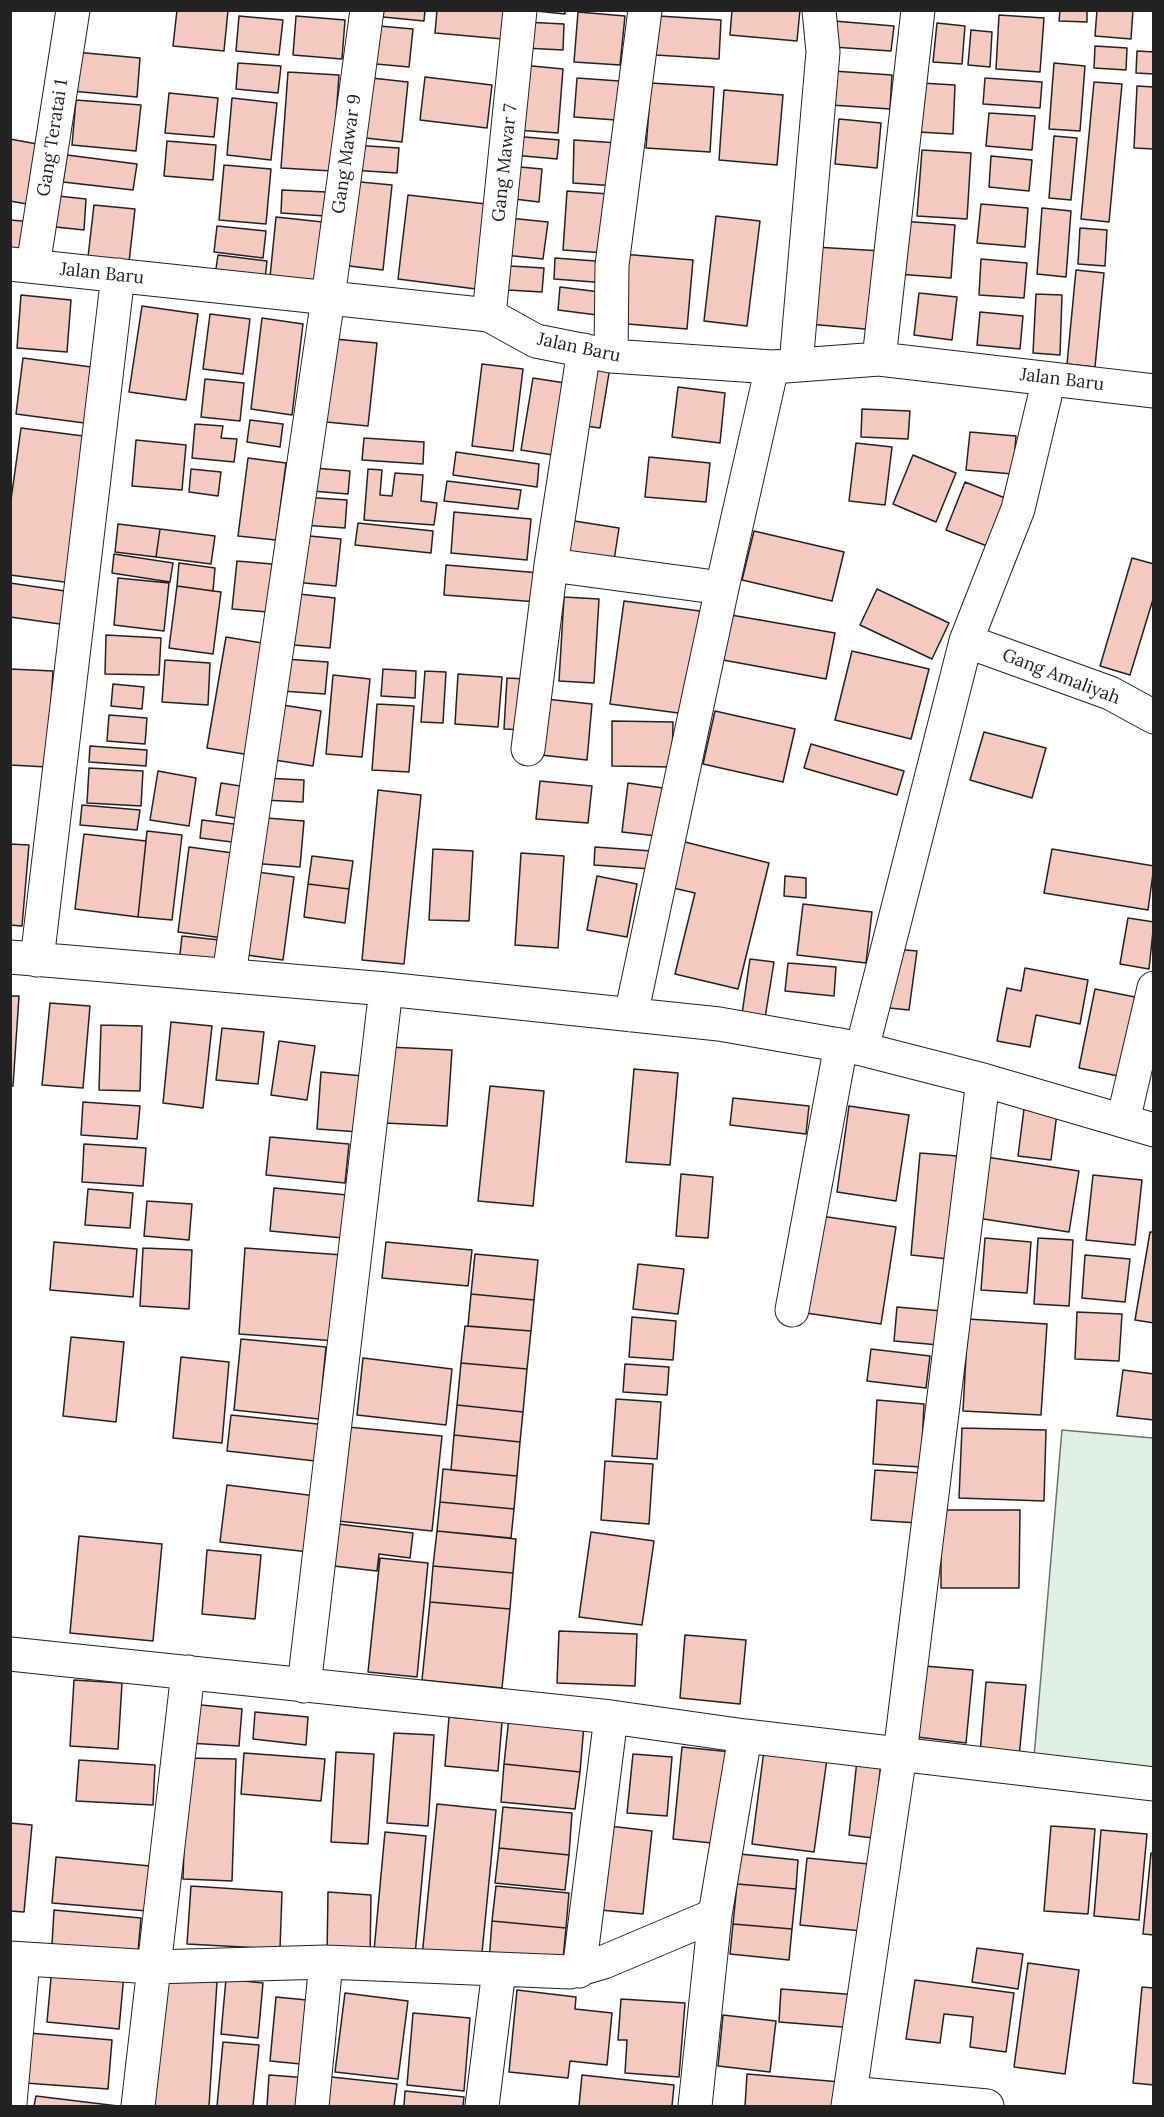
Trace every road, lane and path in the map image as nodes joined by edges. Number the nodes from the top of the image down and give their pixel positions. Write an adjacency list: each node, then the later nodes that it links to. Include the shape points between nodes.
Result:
1 (73, 10): 7 (street, Gang Teratai 1)
2 (367, 10): 9 (street, Gang Mawar 9)
3 (520, 10): 10 (street, Gang Mawar 7)
4 (645, 10): 11 (street)
5 (819, 10): 13 (street, via 823,52)
6 (918, 10): 12 (street)
7 (22, 265): 8 (street, Jalan Baru)
8 (118, 275): 9 (street, Jalan Baru); 21 (street)
9 (328, 298): 10 (street, Jalan Baru); 22 (street, Gang Mawar 9)
10 (489, 315): 11 (street, Jalan Baru, via 536,341)
11 (598, 353): 13 (street, Jalan Baru); 16 (street)
12 (879, 358): 13 (street, Jalan Baru); 14 (street, Jalan Baru)
13 (784, 366): 17 (street)
14 (1049, 379): 15 (street, Jalan Baru); 18 (street, via 1018,509)
15 (1154, 391)
16 (551, 565): 17 (street); 20 (street)
17 (722, 588): 25 (street)
18 (966, 641): 19 (street, Gang Amaliyah, via 1110,693); 26 (street)
19 (1154, 717)
20 (528, 749)
21 (24, 958): 22 (street)
22 (229, 975): 24 (street)
23 (1154, 988): 28 (street)
24 (386, 989): 25 (street); 32 (street)
25 (631, 1015): 26 (street, via 719,1024)
26 (852, 1047): 27 (street); 29 (street)
27 (983, 1080): 28 (street); 35 (street)
28 (1138, 1126)
29 (792, 1310)
30 (10, 1654): 31 (street)
31 (188, 1672): 32 (street); 40 (street)
32 (304, 1686): 33 (street)
33 (611, 1717): 34 (street); 42 (street)
34 (745, 1736): 35 (street); 37 (street)
35 (900, 1754): 36 (street); 43 (street)
36 (1154, 1784)
37 (715, 1915): 42 (street); 48 (street)
38 (17, 1959): 40 (street); 44 (street)
39 (326, 1962): 40 (street); 41 (street); 46 (street)
40 (153, 1967): 45 (street)
41 (499, 1970): 42 (street); 47 (street)
42 (579, 1971)
43 (849, 2100): 49 (street)
44 (10, 2103)
45 (138, 2106)
46 (312, 2106)
47 (482, 2106)
48 (695, 2106)
49 (987, 2106)

